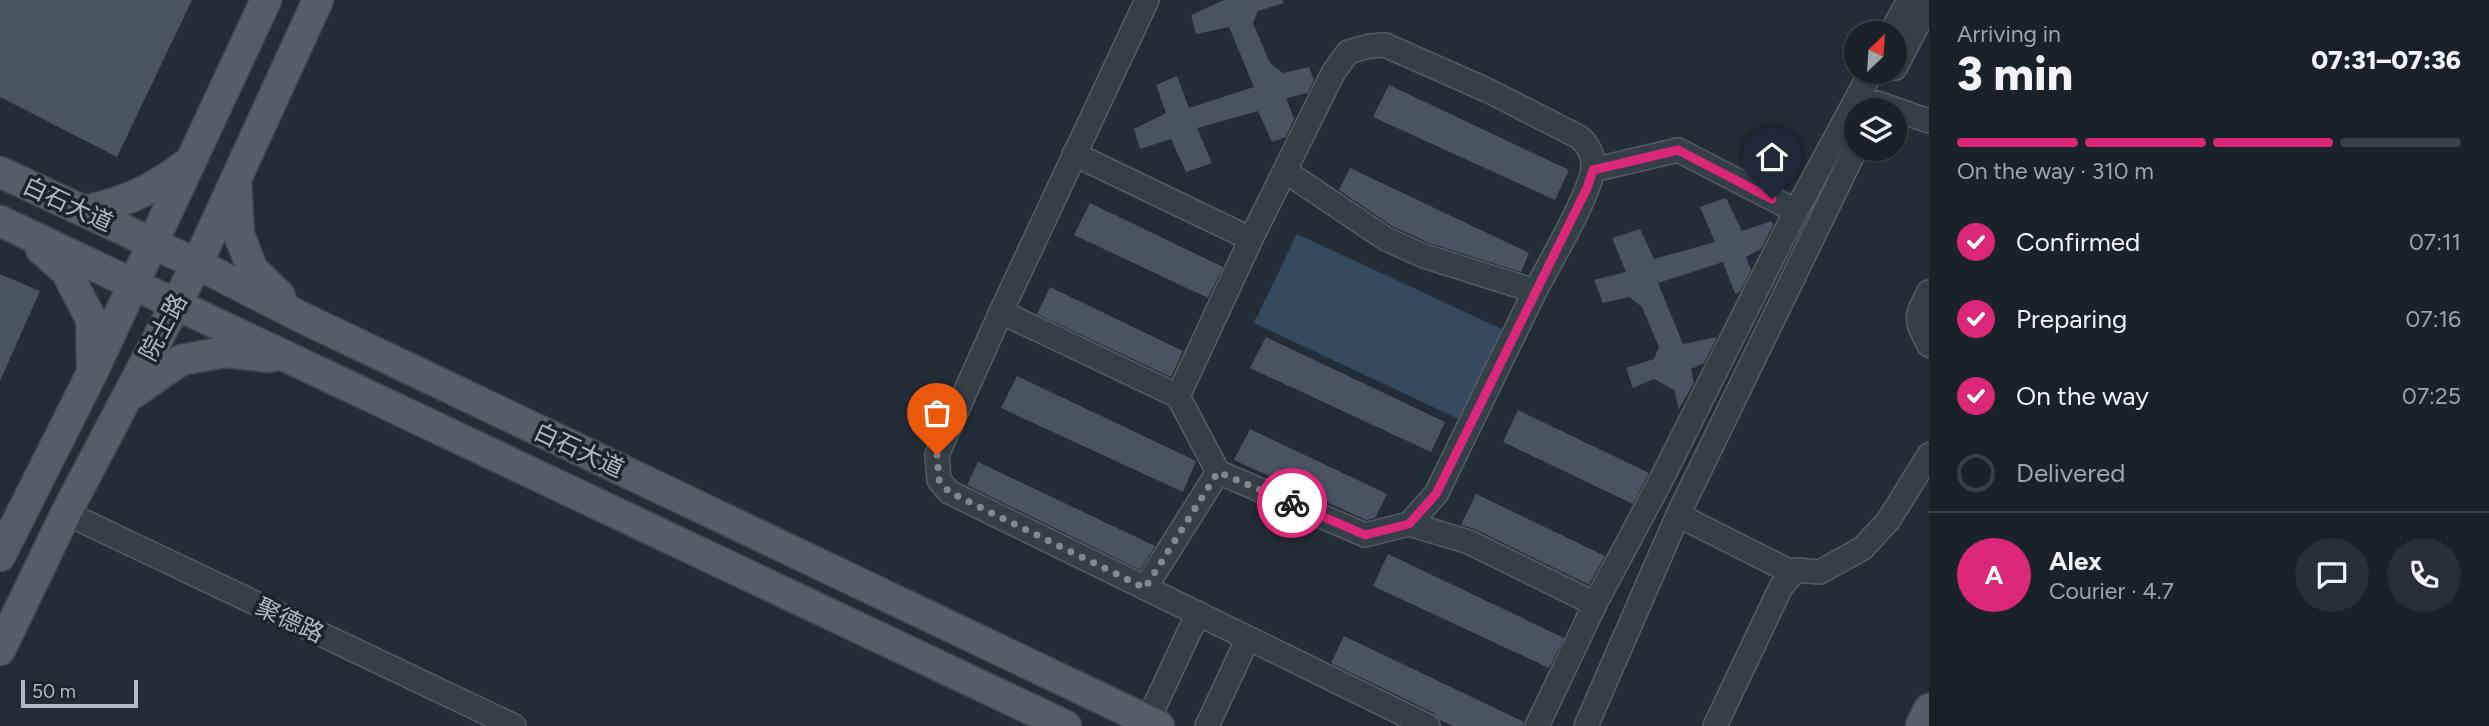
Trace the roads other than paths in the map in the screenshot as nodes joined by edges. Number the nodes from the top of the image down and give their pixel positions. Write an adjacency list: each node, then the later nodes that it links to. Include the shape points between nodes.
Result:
1 (266, 0): 13 (main road, 院士路)
2 (318, 0): 17 (main road, 院士路)
3 (1147, 0): 11 (street)
4 (1909, 0): 6 (street)
5 (1929, 3): 7 (street)
6 (1898, 21)
7 (1908, 43)
8 (1865, 84): 19 (street)
9 (1907, 115): 10 (street)
10 (1929, 121)
11 (1074, 154): 21 (street); 28 (street)
12 (1850, 161): 38 (street)
13 (189, 163): 18 (main road, via 160,185 120,203); 22 (main road, 院士路)
14 (1593, 170): 15 (street, via 1592,156 1579,137 1378,45 1348,52 1342,59); 19 (street, via 1678,150); 25 (street)
15 (1285, 171): 21 (street); 25 (street, via 1386,239 1424,256)
16 (0, 172): 18 (main road, 白石大道)
17 (235, 176): 23 (main road, 院士路); 29 (main road, via 239,235 253,270)
18 (85, 211): 22 (main road, 白石大道)
19 (1796, 211): 43 (street)
20 (11, 227): 24 (main road, 白石大道); 32 (main road, via 66,271 91,319)
21 (1251, 239): 33 (street)
22 (152, 243): 23 (main road, 白石大道); 24 (main road, 院士路)
23 (197, 264): 27 (main road, 院士路); 29 (main road, 白石大道)
24 (132, 282): 27 (main road, 白石大道); 32 (main road, 院士路)
25 (1535, 291): 39 (street, via 1436,494)
26 (1929, 292): 30 (street, via 1918,312)
27 (175, 304): 31 (main road, 白石大道); 34 (main road, 院士路)
28 (1001, 312): 33 (street); 42 (street, via 937,455 939,480 949,492)
29 (303, 318): 48 (main road, 白石大道)
30 (1929, 345)
31 (295, 359): 34 (main road, via 225,352 181,360); 50 (main road, 白石大道)
32 (93, 371): 40 (main road, 院士路)
33 (1178, 396): 36 (street)
34 (126, 398): 37 (main road, 院士路)
35 (1929, 455): 41 (street, via 1888,521 1863,548 1820,572)
36 (1218, 472): 39 (street, via 1365,535); 42 (street)
37 (66, 513): 46 (main road, 院士路); 49 (street, 聚德路)
38 (1678, 515): 41 (street); 54 (street)
39 (1409, 524): 43 (street, via 1469,542)
40 (0, 556)
41 (1793, 573): 55 (street, via 1781,587)
42 (1145, 588): 44 (street)
43 (1595, 604): 53 (street)
44 (1198, 613): 45 (street); 48 (street)
45 (1248, 638): 51 (street); 52 (street)
46 (0, 650)
47 (1929, 709): 56 (main road)
48 (1154, 723)
49 (514, 726)
50 (1066, 726)
51 (1208, 726)
52 (1429, 726)
53 (1537, 726)
54 (1586, 726)
55 (1715, 726)
56 (1921, 726)

